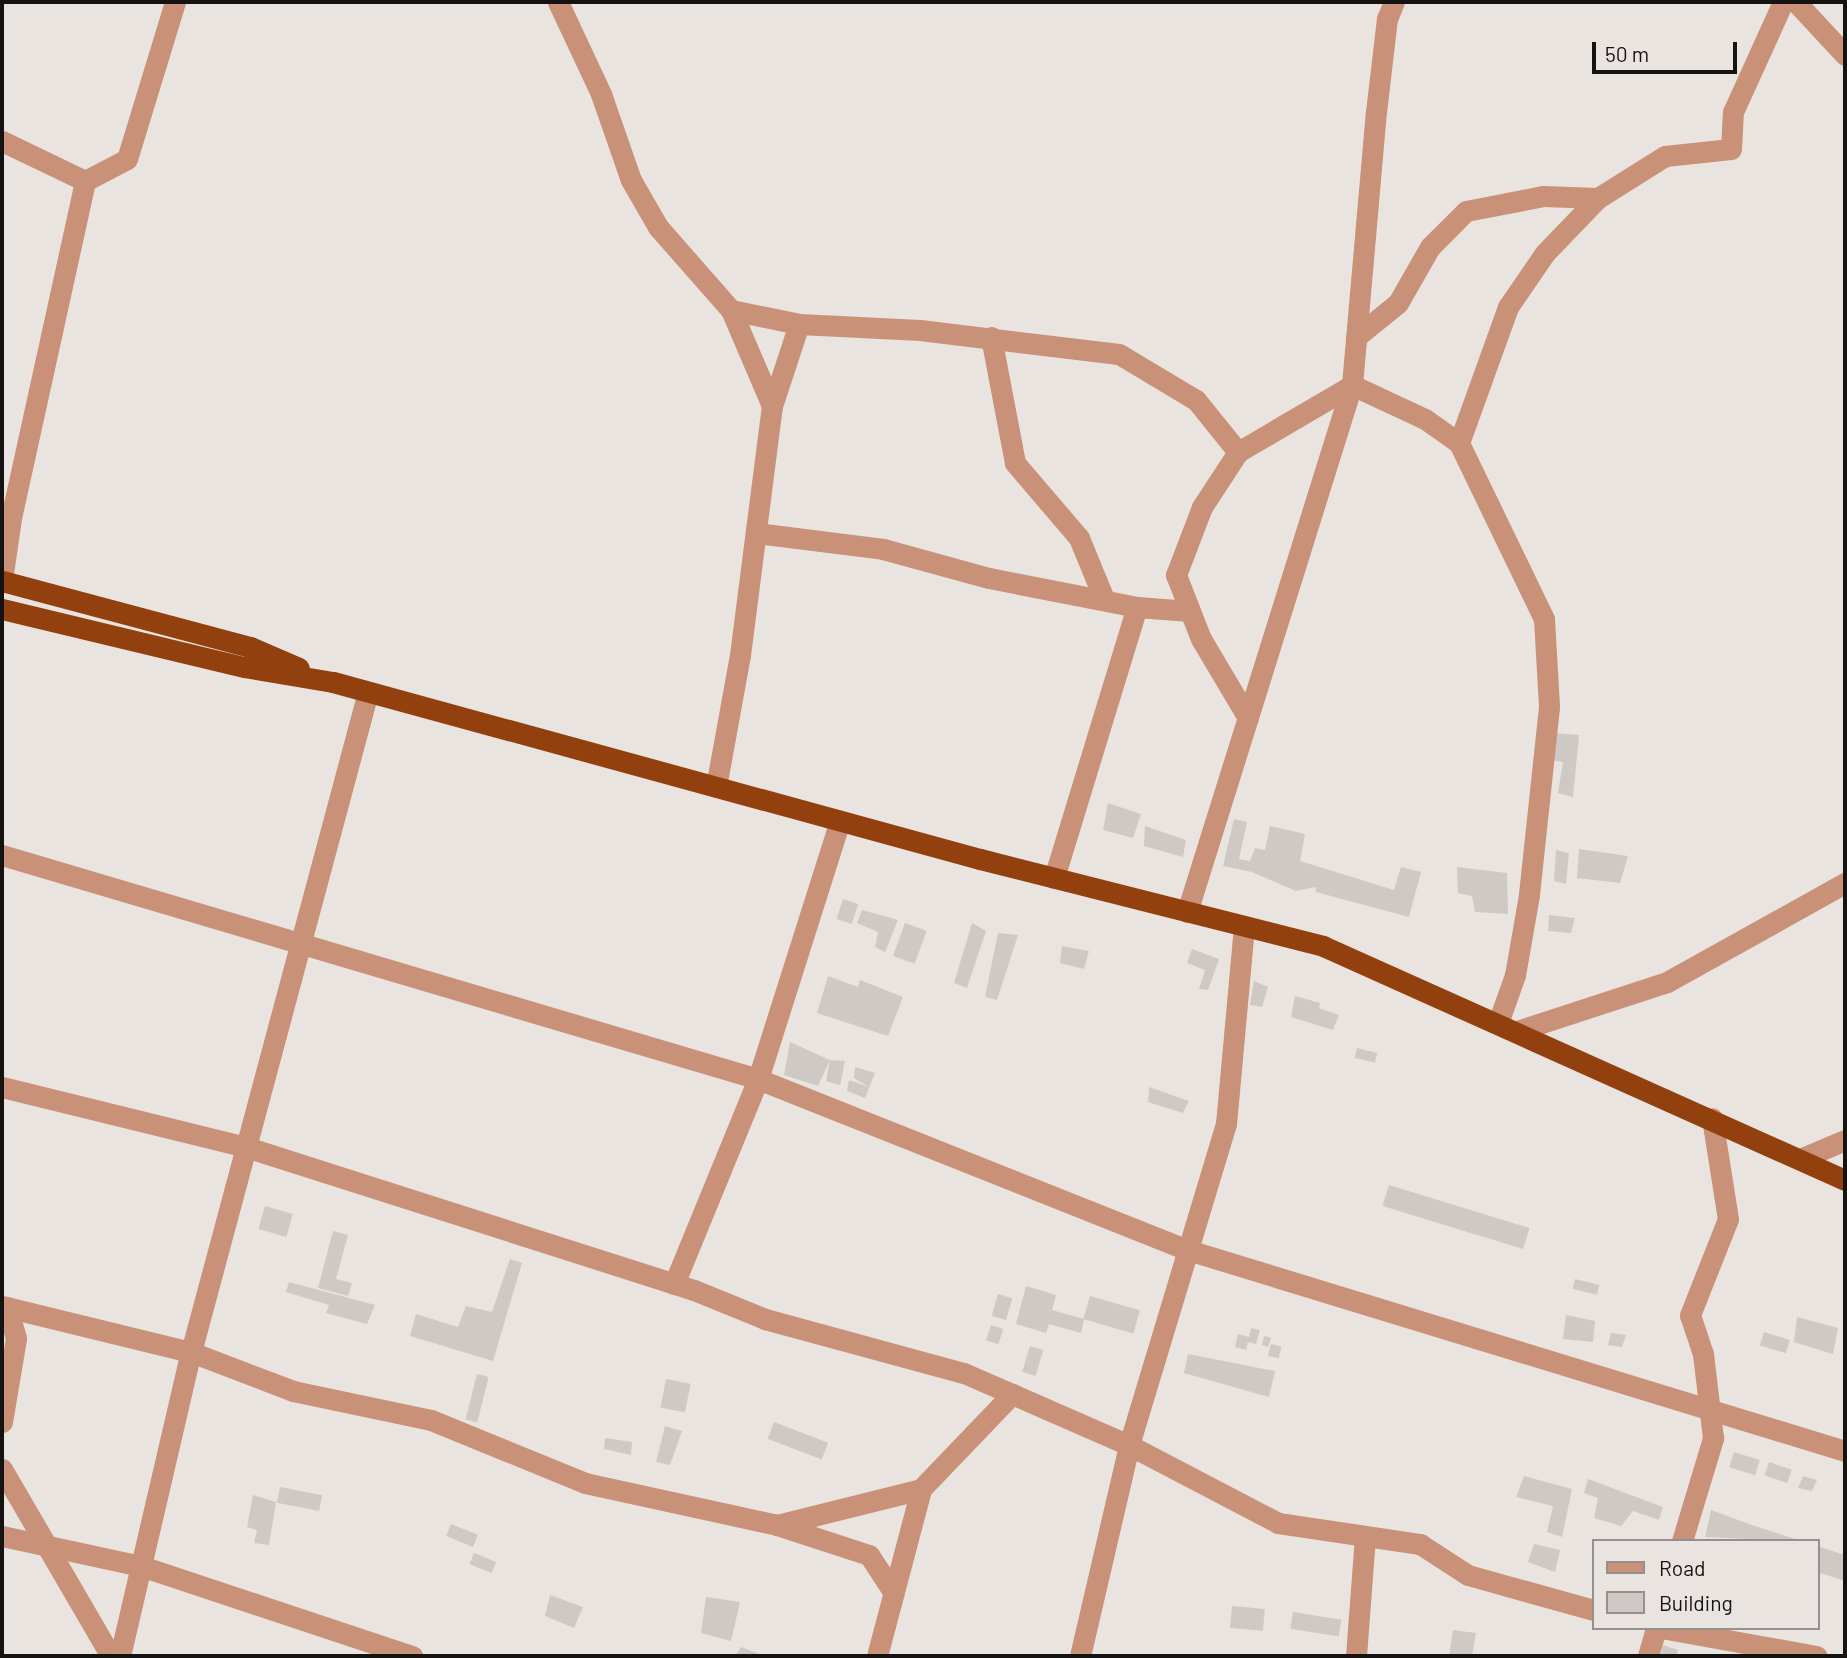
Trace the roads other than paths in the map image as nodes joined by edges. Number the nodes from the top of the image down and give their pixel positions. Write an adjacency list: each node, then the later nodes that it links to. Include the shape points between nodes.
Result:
1 (558, 2): 10 (street, via 601,94 631,180 658,227)
2 (1394, 2): 13 (street, via 1387,19 1376,113)
3 (1783, 2): 9 (street, via 1733,112 1731,149 1665,156)
4 (1796, 2): 6 (street)
5 (179, 6): 8 (street, via 127,159)
6 (1845, 55)
7 (2, 141): 8 (street)
8 (85, 181): 19 (street, via 11,518)
9 (1598, 198): 13 (street, via 1543,196 1466,211 1430,247 1398,303); 16 (street, via 1545,253 1508,307)
10 (731, 310): 11 (street); 15 (street)
11 (799, 324): 12 (street); 15 (street)
12 (990, 337): 17 (street, via 1119,354 1196,400); 20 (street, via 1015,463 1079,538)
13 (1356, 337): 14 (street)
14 (1352, 385): 16 (street, via 1425,419); 17 (street); 26 (street)
15 (772, 406): 18 (street)
16 (1459, 443): 35 (street, via 1544,619 1549,707 1529,895)
17 (1238, 452): 23 (street, via 1202,508 1176,575)
18 (757, 533): 20 (street, via 883,549 989,578); 27 (street)
19 (2, 580): 24 (highway, via 250,647)
20 (1104, 599): 21 (street)
21 (1137, 607): 23 (street); 30 (street)
22 (2, 609): 24 (highway, via 244,667)
23 (1190, 611): 26 (street, via 1201,639)
24 (333, 682): 25 (highway)
25 (368, 692): 27 (highway); 34 (street)
26 (1248, 718): 32 (street)
27 (716, 787): 28 (highway)
28 (840, 821): 30 (highway); 36 (street)
29 (2, 855): 34 (street)
30 (1054, 878): 32 (highway)
31 (1845, 883): 35 (street, via 1667,982)
32 (1187, 912): 33 (highway)
33 (1244, 926): 35 (highway, via 1322,946); 43 (street, via 1226,1124)
34 (300, 944): 36 (street); 40 (street)
35 (1507, 1027): 38 (highway)
36 (758, 1079): 43 (street); 44 (street)
37 (2, 1087): 40 (street)
38 (1712, 1118): 41 (highway); 48 (street, via 1728,1219 1690,1315 1703,1354)
39 (1845, 1140): 41 (street)
40 (246, 1147): 44 (street); 46 (street)
41 (1800, 1159): 42 (highway)
42 (1845, 1180)
43 (1188, 1250): 48 (street); 50 (street)
44 (674, 1284): 47 (street, via 765,1319 964,1373)
45 (5, 1306): 46 (street); 49 (street, via 16,1338)
46 (191, 1352): 54 (street, via 293,1391 430,1420 585,1483); 59 (street)
47 (1012, 1394): 50 (street); 53 (street)
48 (1710, 1409): 51 (street); 57 (street, via 1713,1438)
49 (2, 1422)
50 (1129, 1445): 56 (street, via 1278,1523); 68 (street)
51 (1845, 1451)
52 (2, 1469): 58 (street)
53 (921, 1489): 54 (street); 60 (street)
54 (777, 1525): 60 (street, via 869,1555)
55 (2, 1536): 58 (street)
56 (1365, 1536): 61 (street, via 1420,1544 1468,1575); 69 (street)
57 (1683, 1539)
58 (44, 1547): 59 (street); 64 (street)
59 (141, 1566): 65 (street); 66 (street)
60 (894, 1593): 67 (street)
61 (1591, 1609)
62 (1655, 1630): 70 (street)
63 (1672, 1630): 71 (street)
64 (111, 1656)
65 (120, 1656)
66 (412, 1656)
67 (877, 1656)
68 (1080, 1656)
69 (1356, 1656)
70 (1648, 1656)
71 (1817, 1656)

